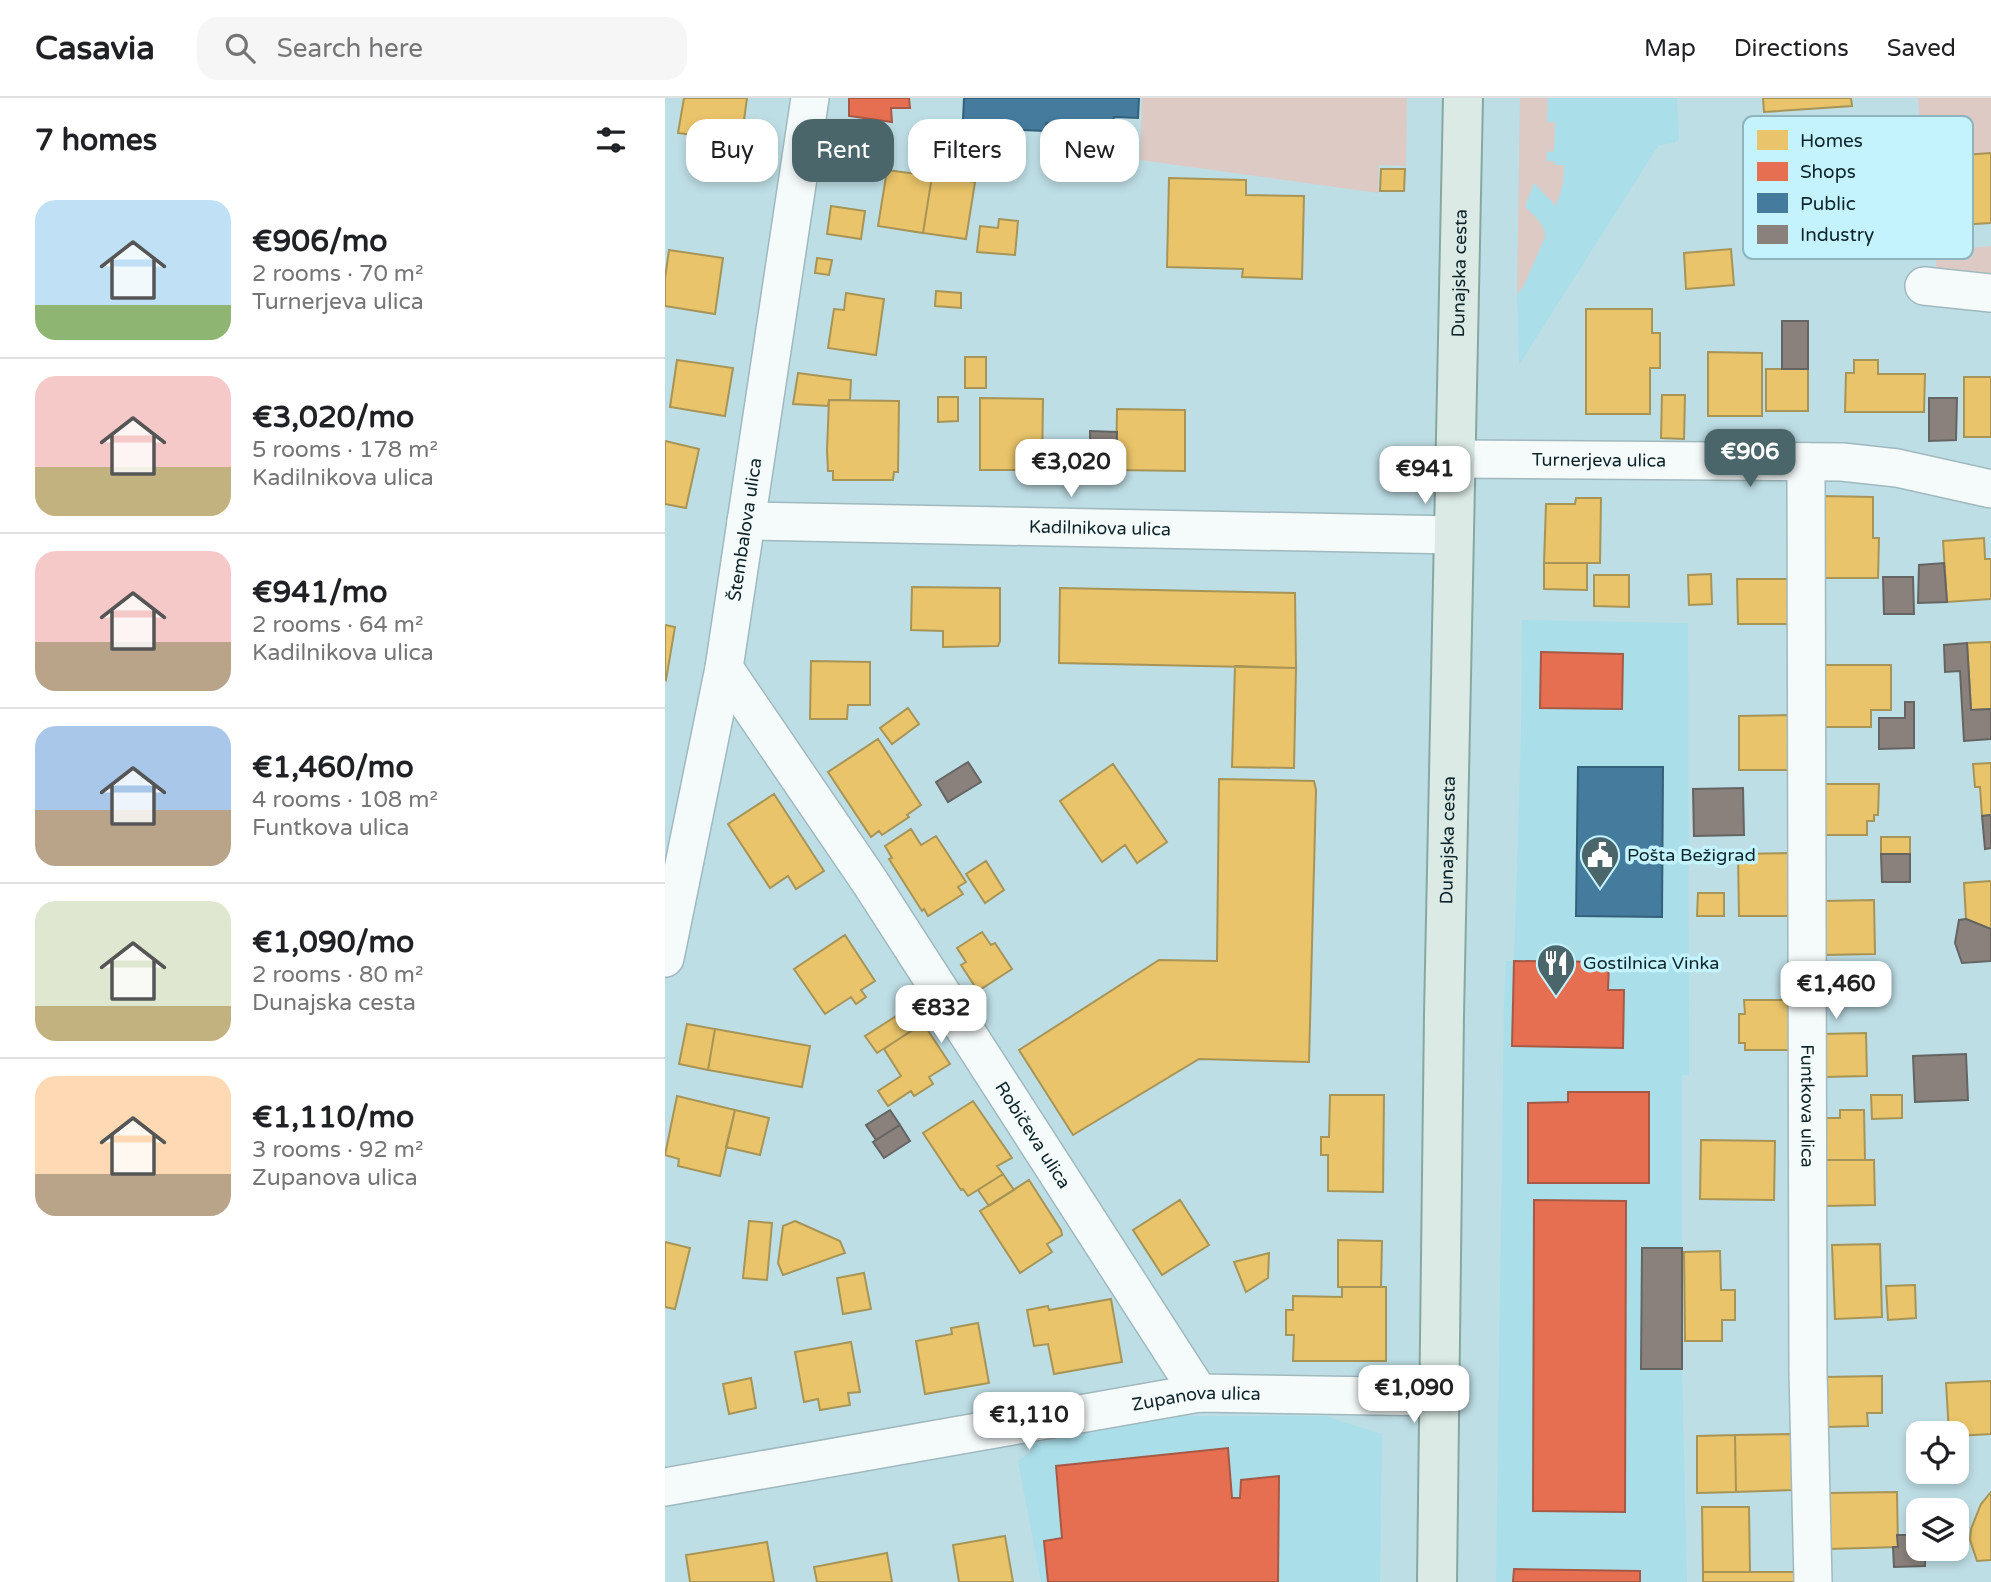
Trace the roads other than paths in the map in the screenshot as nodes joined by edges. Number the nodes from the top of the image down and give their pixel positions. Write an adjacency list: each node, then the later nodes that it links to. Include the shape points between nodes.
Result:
1 (810, 98): 8 (street, Štembalova ulica)
2 (1463, 98): 5 (main road, Dunajska cesta)
3 (1924, 286): 4 (street)
4 (1991, 293)
5 (1455, 459): 6 (street, Turnerjeva ulica); 9 (main road, Dunajska cesta)
6 (1806, 461): 7 (street, Turnerjeva ulica, via 1887,467); 16 (street, Funtkova ulica, via 1808,1372)
7 (1991, 489)
8 (746, 520): 9 (street, Kadilnikova ulica); 10 (street, Štembalova ulica)
9 (1454, 535): 13 (main road, Dunajska cesta)
10 (724, 668): 11 (street, Štembalova ulica); 12 (street, Robičeva ulica, via 870,882)
11 (665, 958)
12 (1199, 1393): 13 (street, Zupanova ulica); 14 (street, Zupanova ulica)
13 (1440, 1396): 15 (main road, Dunajska cesta)
14 (665, 1487)
15 (1437, 1582)
16 (1813, 1582)

